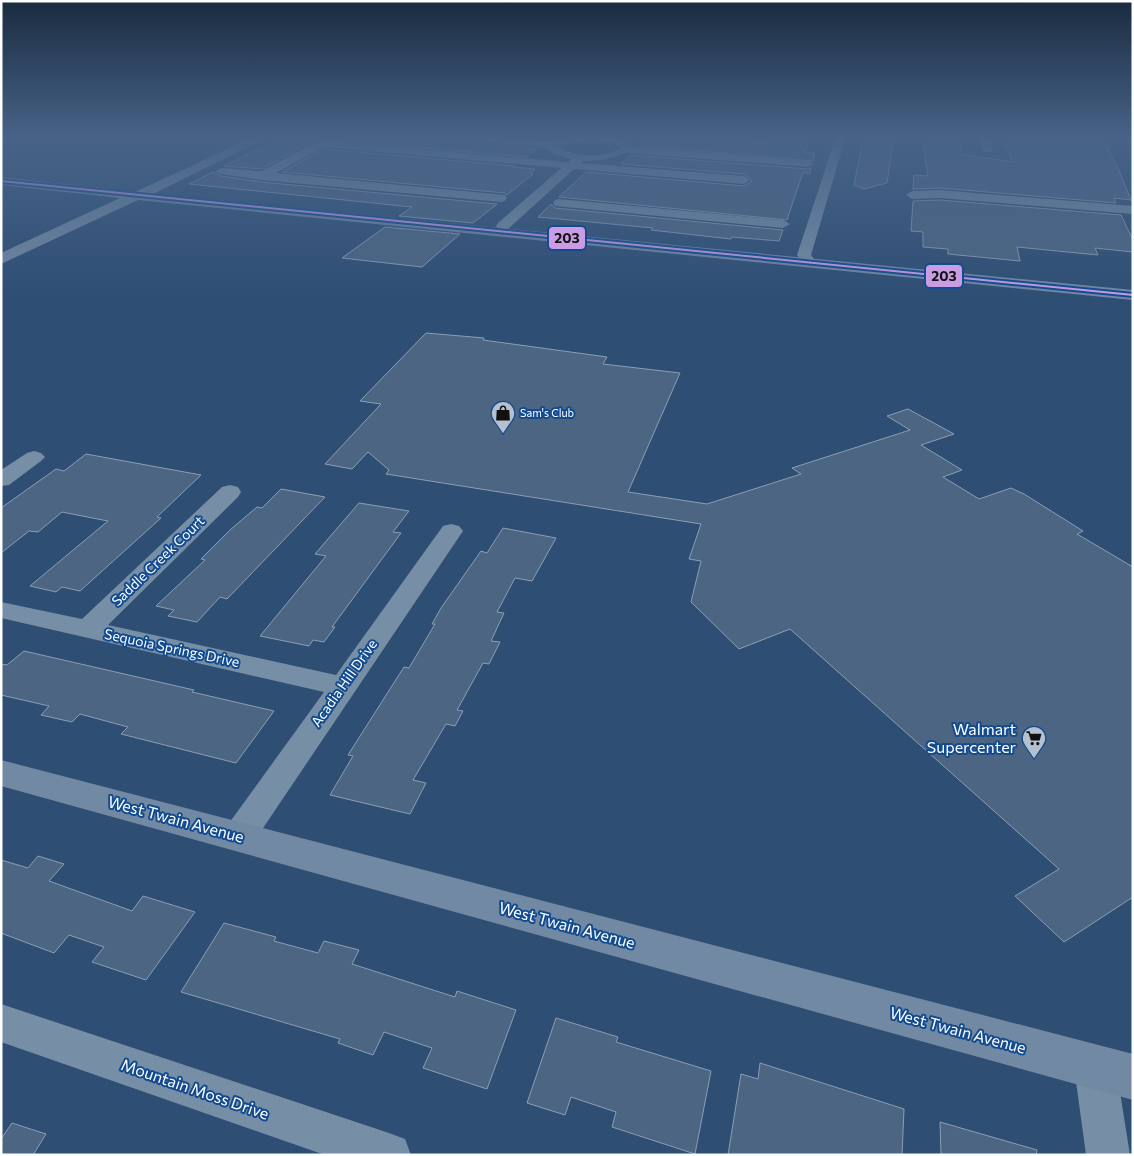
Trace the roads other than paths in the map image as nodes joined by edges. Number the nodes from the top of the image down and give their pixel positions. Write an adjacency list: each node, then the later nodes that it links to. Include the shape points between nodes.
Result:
1 (104, 190): 10 (main road)
2 (151, 190): 10 (main road)
3 (419, 190): 9 (street)
4 (458, 190): 9 (street)
5 (542, 190): 18 (street)
6 (624, 190): 14 (street)
7 (739, 190): 16 (street)
8 (826, 190): 20 (street)
9 (454, 193): 12 (street)
10 (142, 194): 18 (main road); 18 (main road, via 372,220); 19 (main road)
11 (912, 195): 15 (street, via 940,194)
12 (501, 198)
13 (559, 203): 14 (street)
14 (610, 207): 16 (street)
15 (1133, 210)
16 (725, 218): 17 (street)
17 (783, 224)
18 (498, 229): 20 (main road); 20 (main road, via 597,235)
19 (1, 258)
20 (807, 259): 21 (main road); 22 (main road)
21 (1133, 286)
22 (1133, 295)
23 (34, 457): 24 (street)
24 (1, 480)
25 (230, 492): 28 (street, Saddle Creek Court)
26 (451, 531): 29 (street, Acadia Hill Drive)
27 (1, 610): 28 (street, Sequoia Springs Drive)
28 (86, 630): 29 (street, Sequoia Springs Drive)
29 (342, 686): 31 (street, Acadia Hill Drive)
30 (1, 773): 31 (main road, West Twain Avenue)
31 (239, 836): 33 (main road, West Twain Avenue)
32 (1, 1023): 34 (street, Mountain Moss Drive)
33 (1114, 1072): 35 (street)
34 (389, 1155)
35 (1108, 1155)

